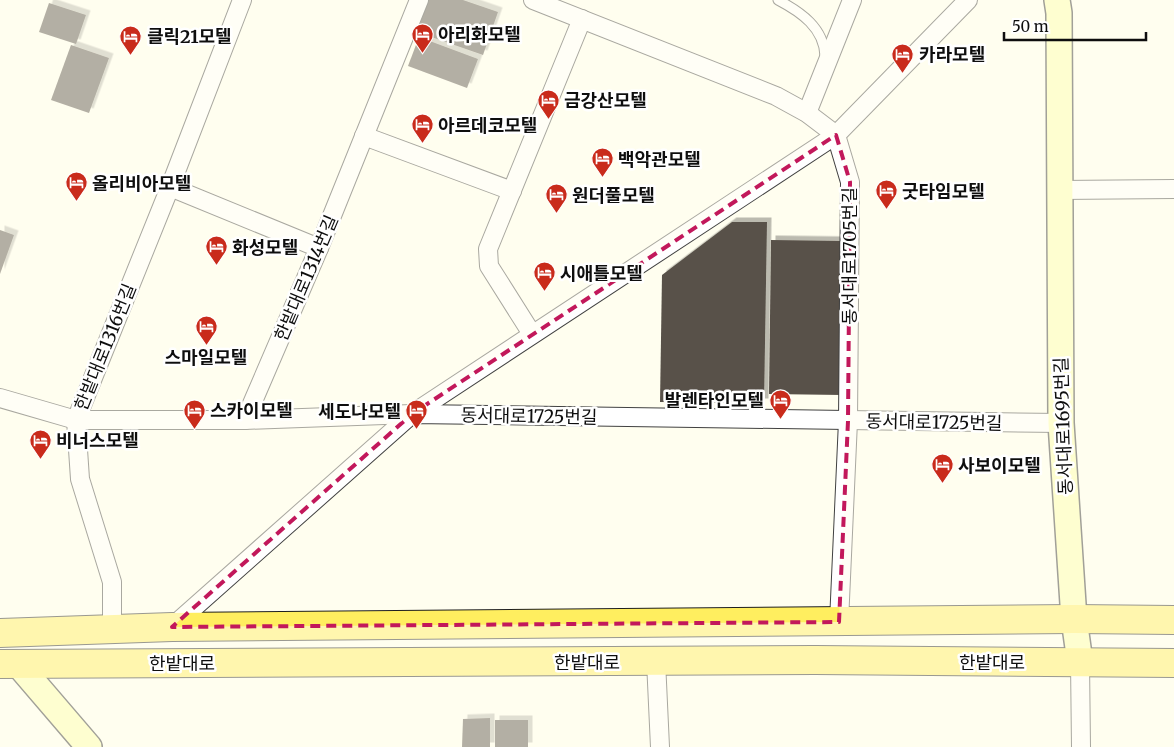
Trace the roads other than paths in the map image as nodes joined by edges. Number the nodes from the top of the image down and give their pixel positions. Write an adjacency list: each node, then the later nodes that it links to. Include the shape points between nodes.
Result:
1 (242, 0): 13 (street, 한밭대로1316번길)
2 (419, 0): 11 (street, 한밭대로1314번길)
3 (533, 0): 8 (street)
4 (778, 0): 9 (lane, via 806,17 821,37 825,60)
5 (852, 0): 9 (street)
6 (968, 0): 12 (street)
7 (1058, 0): 15 (street, 동서대로1695번길)
8 (582, 19): 10 (street, via 776,96); 16 (street)
9 (820, 78): 10 (street)
10 (807, 113): 12 (street)
11 (364, 136): 16 (street); 17 (street, 한밭대로1314번길)
12 (836, 136): 18 (street); 23 (street, 동서대로1705번길, via 850,182)
13 (170, 187): 17 (street); 21 (street, 한밭대로1316번길)
14 (1174, 189): 15 (street)
15 (1059, 190): 24 (street, 동서대로1695번길)
16 (512, 191): 18 (street, via 488,248 489,266)
17 (319, 248): 22 (street, 한밭대로1314번길)
18 (532, 334): 20 (street)
19 (0, 398): 21 (street, 동서대로1725번길)
20 (412, 414): 22 (street, 동서대로1725번길); 23 (street, 동서대로1725번길); 28 (street, 한밭대로)
21 (76, 420): 22 (street, 동서대로1725번길); 29 (street, 한밭대로1316번길, via 80,478 112,582)
22 (245, 420)
23 (848, 421): 24 (street, 동서대로1725번길); 27 (street, 동서대로1705번길)
24 (1061, 424): 25 (street, 동서대로1695번길)
25 (1074, 619): 26 (main road, 한밭대로); 27 (main road, 한밭대로); 32 (street, 동서대로1695번길)
26 (1174, 620)
27 (839, 622): 28 (main road, 한밭대로)
28 (172, 627): 29 (main road, 한밭대로)
29 (112, 629): 30 (main road, 한밭대로)
30 (0, 633)
31 (656, 661): 32 (main road, 한밭대로); 34 (main road, 한밭대로); 36 (street)
32 (1080, 662): 33 (main road, 한밭대로); 37 (street)
33 (1174, 662)
34 (8, 664): 35 (street)
35 (89, 747)
36 (660, 747)
37 (1081, 747)

